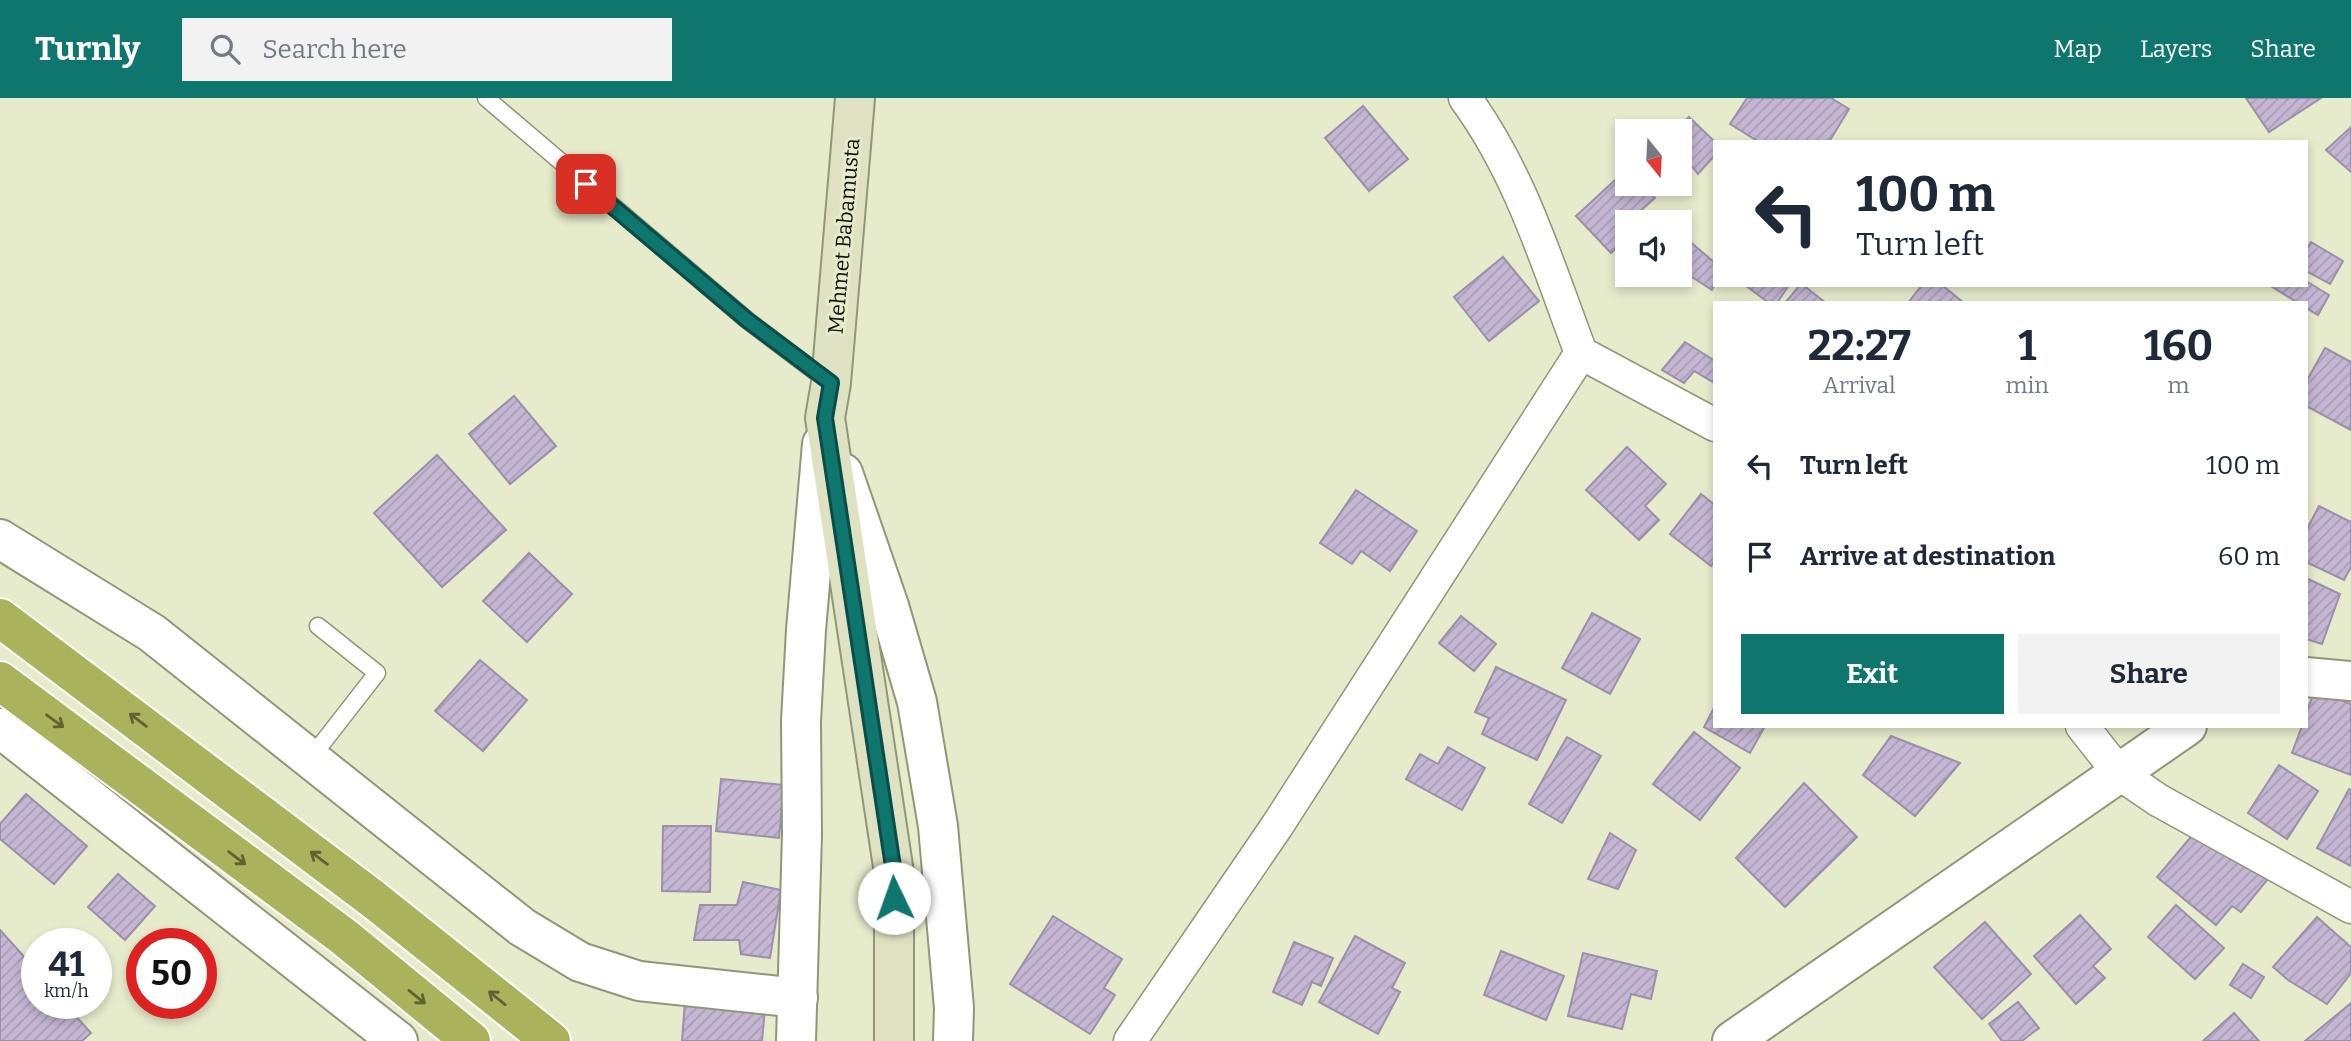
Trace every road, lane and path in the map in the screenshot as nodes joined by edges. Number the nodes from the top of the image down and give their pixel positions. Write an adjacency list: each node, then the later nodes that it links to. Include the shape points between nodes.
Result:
1 (486, 98): 5 (lane, via 747,320)
2 (855, 98): 5 (main road, Mehmet Babamusta)
3 (1465, 98): 4 (street, via 1524,200)
4 (1581, 353): 6 (street); 26 (street, via 1277,826)
5 (828, 400): 19 (street, via 802,708); 24 (main road, Mehmet Babamusta, via 861,662 894,873); 25 (street, via 917,702 939,826)
6 (1713, 424)
7 (0, 539): 16 (street, via 152,633)
8 (0, 618): 22 (highway, one-way to 8, via 373,899)
9 (318, 626): 16 (lane, via 377,673)
10 (2308, 677): 12 (street)
11 (0, 681): 21 (highway, one-way to 21, via 344,937)
12 (2351, 681)
13 (0, 728): 20 (street)
14 (2084, 728): 17 (street)
15 (2184, 728): 17 (street)
16 (310, 758): 19 (street, via 522,927 580,962 639,981)
17 (2120, 774): 18 (street, via 2158,800); 27 (street)
18 (2351, 907)
19 (798, 998): 23 (street)
20 (398, 1041)
21 (471, 1041)
22 (551, 1041)
23 (796, 1041)
24 (894, 1041)
25 (953, 1041)
26 (1130, 1041)
27 (1732, 1041)

